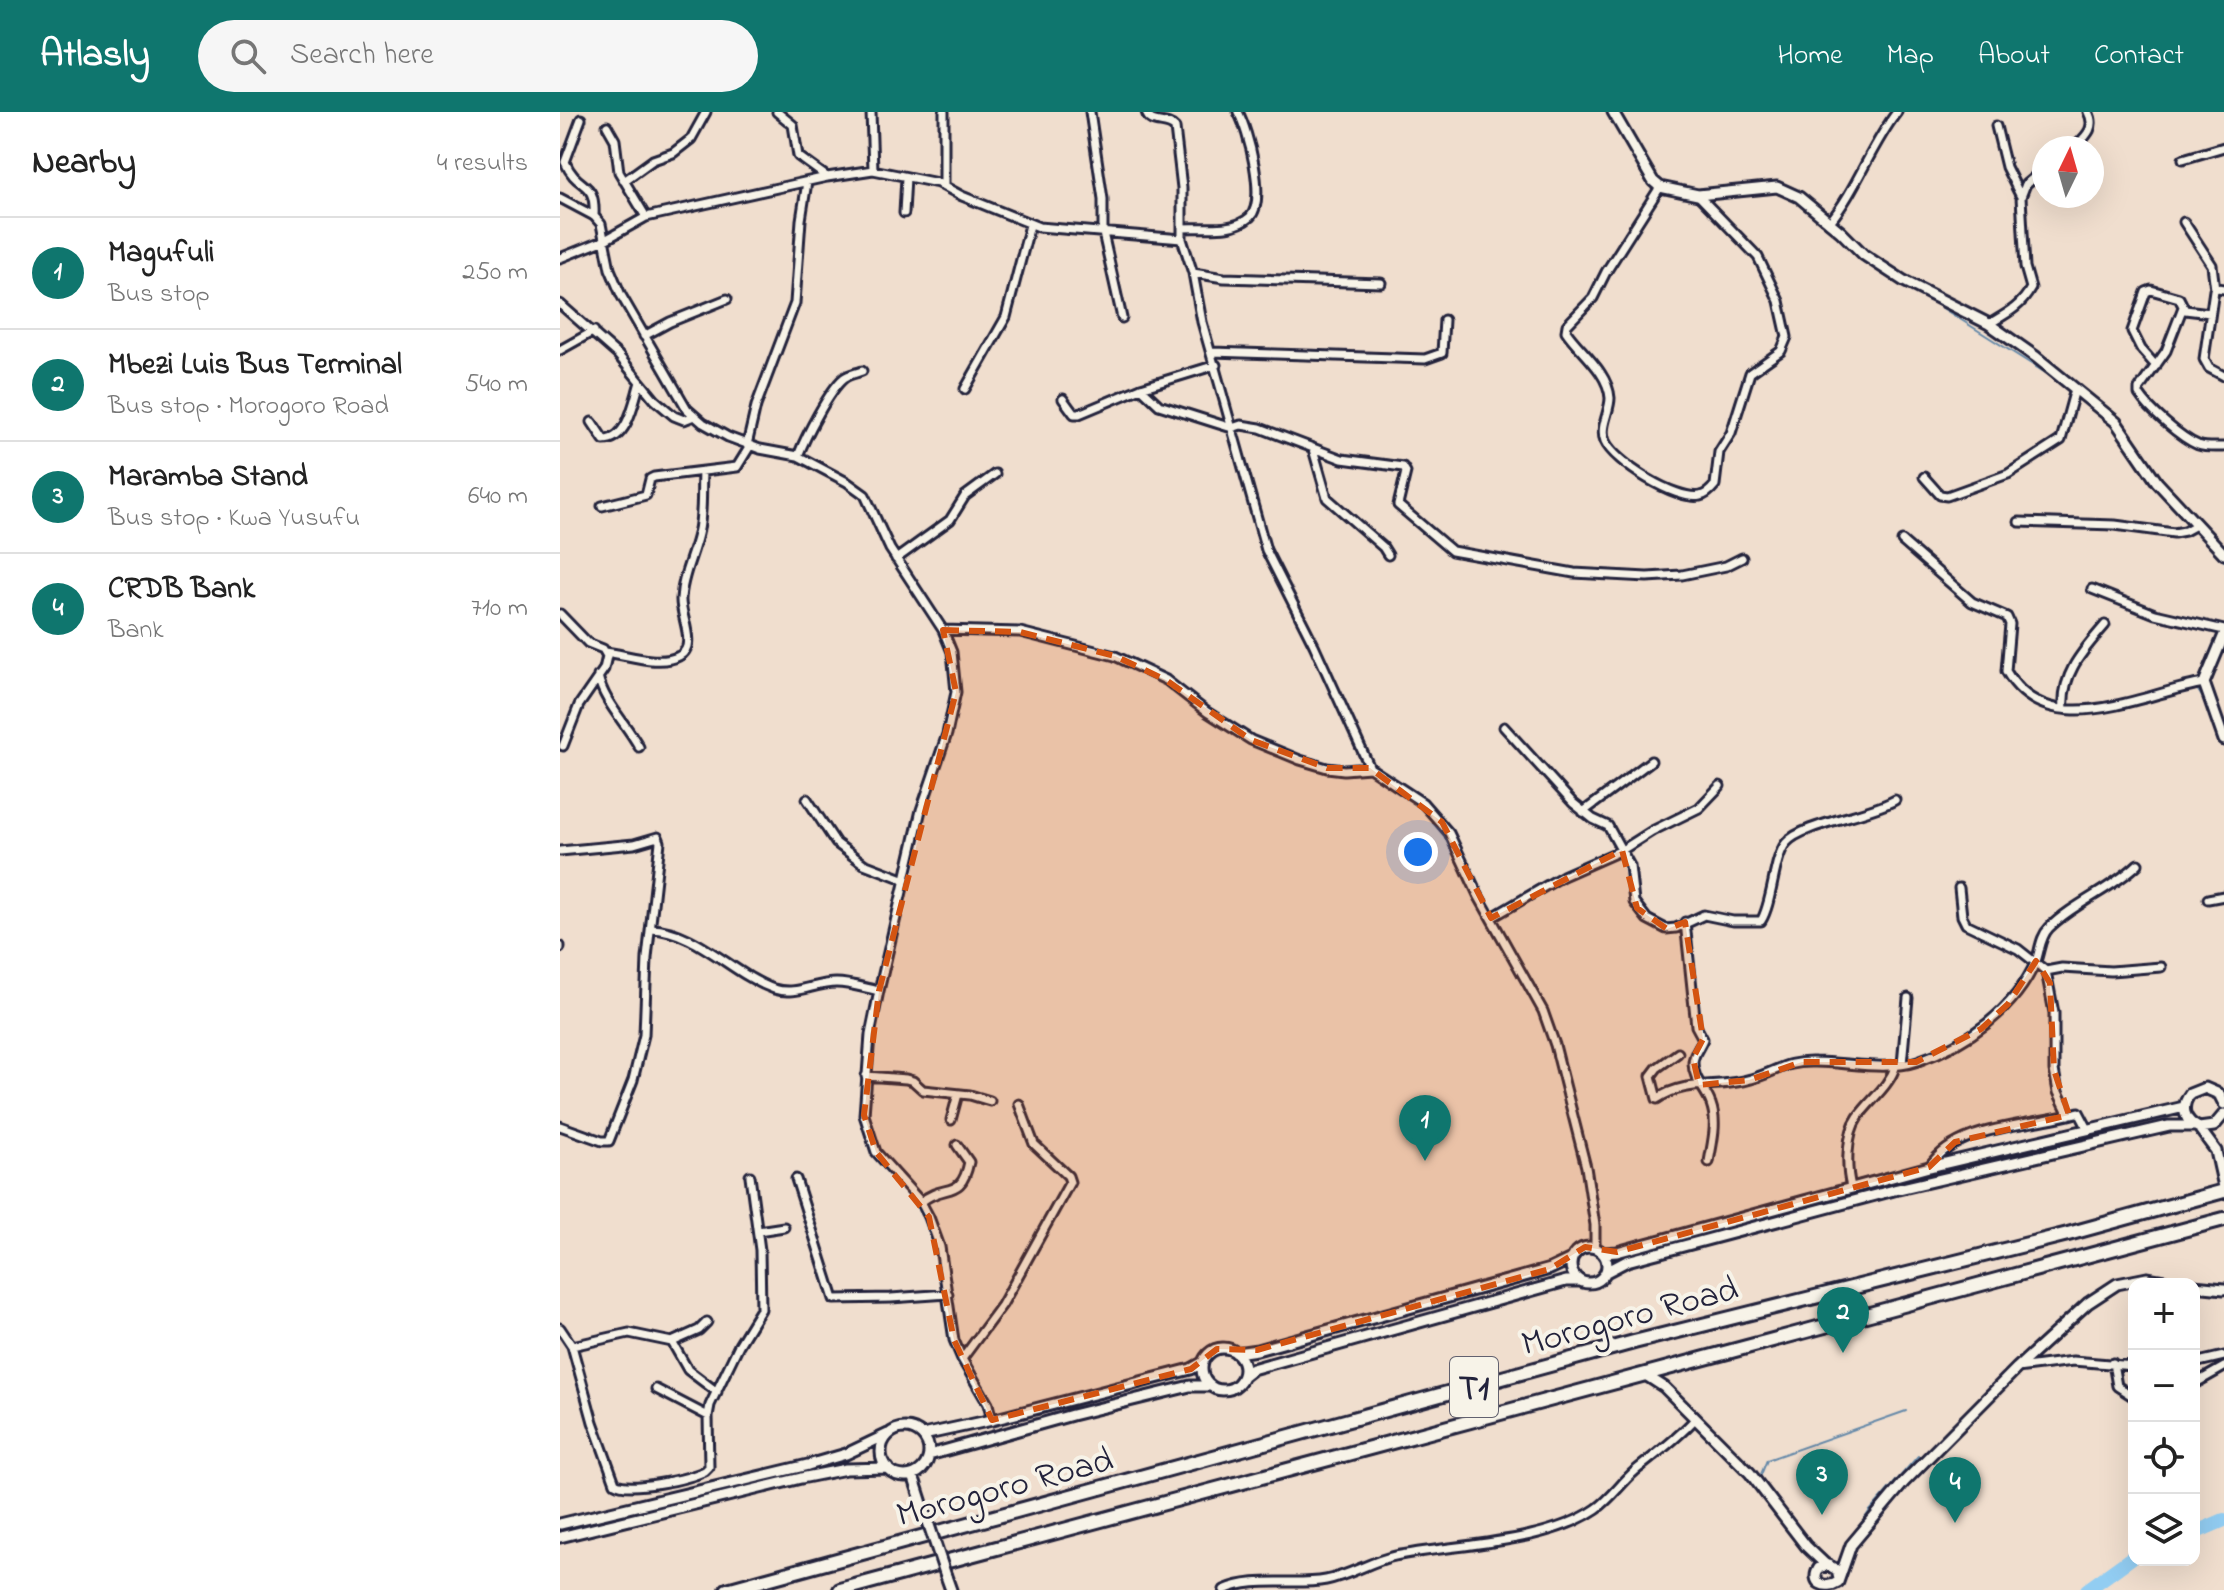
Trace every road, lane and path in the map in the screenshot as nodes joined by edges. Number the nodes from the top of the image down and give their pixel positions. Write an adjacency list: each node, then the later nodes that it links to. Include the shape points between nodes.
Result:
1 (706, 112): 21 (street, via 691,139)
2 (777, 112): 18 (street, via 793,125 798,156)
3 (871, 112): 17 (street)
4 (944, 112): 23 (street)
5 (1090, 112): 35 (street)
6 (1146, 112): 34 (street, via 1149,120 1175,128)
7 (1238, 112): 34 (street, via 1253,157 1253,211 1229,226)
8 (1613, 112): 24 (street)
9 (1897, 112): 32 (street)
10 (2088, 112): 14 (street, via 2093,121)
11 (581, 119): 29 (street, via 564,160 573,179 591,190)
12 (607, 126): 21 (street)
13 (1996, 126): 26 (street, via 2006,167)
14 (2084, 136)
15 (2224, 147): 16 (street)
16 (2183, 159)
17 (873, 170): 18 (street); 19 (street)
18 (827, 177): 22 (street)
19 (906, 177): 23 (street); 28 (street)
20 (2032, 179): 26 (street)
21 (624, 181): 30 (street)
22 (807, 182): 30 (street); 66 (street, via 795,303 756,406)
23 (944, 185): 33 (street)
24 (1660, 187): 25 (street); 25 (street, via 1593,298 1566,331 1608,389 1606,443 1642,475 1694,496 1715,485 1719,452 1731,433 1750,373 1781,351 1787,337 1779,301 1758,257)
25 (1698, 195): 32 (street, via 1777,187 1799,197)
26 (2021, 197): 49 (street, via 2031,288 2017,308)
27 (560, 198): 29 (street)
28 (904, 213)
29 (594, 216): 37 (street)
30 (646, 217): 37 (street)
31 (2184, 222): 41 (street, via 2212,265)
32 (1829, 223): 49 (street, via 1904,281)
33 (1030, 225): 35 (street); 60 (street, via 1006,317)
34 (1182, 228): 36 (street)
35 (1103, 233): 36 (street); 47 (street)
36 (1182, 239): 39 (street)
37 (605, 240): 38 (street); 51 (street, via 610,269)
38 (560, 258)
39 (1193, 273): 40 (street); 53 (street)
40 (1381, 283)
41 (2215, 289): 42 (street); 46 (street)
42 (2224, 289)
43 (727, 299): 51 (street)
44 (560, 304): 50 (street)
45 (2183, 307): 46 (street); 55 (street); 55 (street, via 2179,298 2150,290 2144,296 2132,331)
46 (2210, 313): 57 (street, via 2204,359)
47 (1122, 318)
48 (1444, 320): 53 (street, via 1442,353 1425,359)
49 (1989, 324): 61 (street)
50 (594, 331): 52 (street); 58 (street)
51 (644, 336): 63 (street)
52 (560, 350)
53 (1212, 352): 54 (street)
54 (1216, 365): 59 (street); 65 (street)
55 (2156, 366): 67 (street, via 2139,389 2141,398 2192,441)
56 (862, 371): 69 (street, via 840,383)
57 (2224, 376)
58 (640, 382): 63 (street, via 674,416); 64 (street, via 616,437 604,440)
59 (1141, 388): 62 (street, via 1079,414); 65 (street, via 1159,405)
60 (965, 389)
61 (2075, 389): 72 (street, via 2061,440 2020,467 1944,497); 75 (street, via 2116,422 2157,482)
62 (1063, 399)
63 (694, 416): 66 (street)
64 (592, 422)
65 (1232, 428): 68 (street, via 1260,428); 95 (street, via 1266,550)
66 (748, 445): 69 (street); 70 (street, via 737,467)
67 (2224, 447)
68 (1313, 449): 78 (street, via 1327,498); 79 (street, via 1356,462 1403,467 1398,505 1447,548 1460,553 1574,573 1647,577 1693,573)
69 (798, 456): 80 (street, via 865,495)
70 (702, 472): 73 (street, via 654,477 647,494); 86 (street, via 699,533 681,598 689,640 685,651 660,660)
71 (995, 474): 80 (street, via 965,496 950,520)
72 (1924, 477)
73 (602, 506)
74 (2019, 522): 75 (street, via 2174,533)
75 (2196, 525): 77 (street)
76 (1902, 541): 89 (street, via 1972,602 2007,617 2009,677 2021,692)
77 (2224, 554)
78 (1388, 555)
79 (1742, 558)
80 (896, 559): 84 (street)
81 (2092, 589): 85 (street)
82 (560, 614): 86 (street, via 588,643)
83 (2105, 625): 89 (street, via 2077,658 2063,691)
84 (943, 630): 95 (street, via 1020,632 1115,656 1166,680 1251,740 1327,768); 103 (street, via 952,652 956,692)
85 (2224, 633): 88 (street)
86 (605, 652): 87 (street, via 607,662)
87 (598, 676): 92 (street, via 579,705); 93 (street, via 604,696)
88 (2204, 683): 89 (street, via 2114,708); 91 (street)
89 (2064, 709)
90 (1504, 727): 99 (street)
91 (2224, 740)
92 (563, 746)
93 (639, 747)
94 (1651, 761): 99 (street)
95 (1370, 768): 107 (street, via 1442,822)
96 (1720, 786): 100 (street, via 1699,808)
97 (807, 799): 103 (street, via 836,843 864,864)
98 (1895, 800): 108 (street, via 1802,832 1786,843 1761,921 1704,915)
99 (1583, 812): 100 (street, via 1608,826)
100 (1622, 850): 107 (street, via 1563,876); 108 (street, via 1640,912 1666,929)
101 (560, 851): 109 (street, via 658,837)
102 (2138, 864): 110 (street, via 2048,929)
103 (903, 879): 113 (street)
104 (1959, 888): 110 (street, via 1966,924)
105 (2224, 896): 106 (street)
106 (2208, 899)
107 (1491, 918): 142 (street, via 1527,979 1555,1045 1586,1167)
108 (1685, 922): 118 (street, via 1696,1026 1703,1039 1693,1060)
109 (651, 929): 113 (street, via 691,941 776,989 791,992 837,983); 127 (street, via 644,1035 609,1141)
110 (2036, 961): 112 (street); 116 (street, via 2008,1004 1981,1029 1946,1049)
111 (2161, 967): 112 (street)
112 (2046, 971): 124 (street, via 2054,1013 2054,1070)
113 (879, 991): 117 (street)
114 (1908, 998): 116 (street)
115 (1678, 1053): 118 (street, via 1651,1076 1657,1099 1672,1089)
116 (1899, 1065): 118 (street, via 1802,1062 1749,1080); 136 (street, via 1853,1126)
117 (866, 1076): 119 (street, via 906,1079 923,1090); 138 (street, via 864,1115 871,1142)
118 (1699, 1085): 132 (street, via 1712,1107)
119 (958, 1094): 121 (street); 126 (street)
120 (2222, 1097): 123 (street, via 2205,1088 2194,1091)
121 (990, 1101)
122 (1019, 1104): 156 (street, via 1034,1144 1070,1182 1002,1305)
123 (2184, 1107): 128 (street, via 2187,1119); 129 (street)
124 (2069, 1115): 129 (street, via 2079,1112); 133 (street, via 1955,1142)
125 (2222, 1118): 128 (street, via 2210,1128); 131 (street)
126 (951, 1120)
127 (560, 1126)
128 (2197, 1127): 131 (street); 144 (street, via 2169,1126 1894,1190 1627,1261)
129 (2088, 1129): 133 (street)
130 (957, 1145): 138 (street, via 969,1162 964,1180)
131 (2216, 1151): 137 (street)
132 (1709, 1162)
133 (1929, 1167): 136 (street)
134 (750, 1176): 141 (street)
135 (796, 1179): 149 (street, via 834,1299)
136 (1851, 1187): 142 (street, via 1617,1252)
137 (2224, 1189): 186 (highway, Morogoro Road / T1, via 2053,1238 1634,1342)
138 (921, 1202): 149 (street, via 940,1247)
139 (2224, 1219): 163 (highway, Morogoro Road / T1)
140 (784, 1227): 141 (street)
141 (758, 1231): 168 (street, via 761,1309)
142 (1599, 1251): 143 (street, via 1580,1249); 144 (street, via 1607,1262)
143 (1571, 1259): 145 (street); 154 (street)
144 (1606, 1272): 145 (street, via 1592,1284)
145 (1578, 1281): 164 (street, via 1252,1369)
146 (2128, 1282): 162 (street, via 2088,1303)
147 (2200, 1287): 148 (street)
148 (2224, 1289)
149 (948, 1294): 156 (street)
150 (707, 1322): 152 (street)
151 (560, 1328): 153 (street)
152 (672, 1342): 153 (street, via 629,1333); 168 (street, via 688,1370)
153 (572, 1346): 170 (street, via 603,1451 620,1486 705,1471 710,1453)
154 (1236, 1353): 158 (street, via 1217,1349); 164 (street)
155 (2224, 1356): 157 (street)
156 (962, 1359): 172 (street)
157 (2200, 1362)
158 (1202, 1363): 166 (street); 172 (street)
159 (2113, 1363): 160 (street); 162 (street); 169 (street, via 2117,1386)
160 (2128, 1365)
161 (2224, 1367): 165 (street)
162 (2017, 1368): 180 (street, via 1904,1482)
163 (1644, 1374): 171 (street); 187 (highway, Morogoro Road / T1)
164 (1243, 1376): 166 (street, via 1229,1390)
165 (2200, 1381)
166 (1209, 1386): 175 (street, via 1072,1415)
167 (656, 1389): 170 (street)
168 (717, 1392): 170 (street)
169 (2128, 1393)
170 (708, 1416)
171 (1695, 1419): 181 (street, via 1750,1473); 189 (street, via 1607,1500 1569,1523 1391,1556 1331,1579)
172 (992, 1420): 174 (street)
173 (888, 1434): 174 (street, via 903,1428); 176 (street, via 881,1454); 178 (street, via 808,1465)
174 (923, 1435): 175 (street)
175 (929, 1455): 177 (street)
176 (888, 1468): 177 (street, via 897,1475); 179 (street, via 801,1478)
177 (913, 1475): 188 (street, bridge)
178 (560, 1524)
179 (560, 1537)
180 (1851, 1545): 182 (street); 184 (street)
181 (1806, 1546): 182 (street); 183 (street)
182 (1827, 1565): 183 (street); 184 (street, via 1837,1570)
183 (1815, 1576): 185 (street, via 1819,1586); 190 (street)
184 (1839, 1579): 185 (street)
185 (1830, 1589)
186 (727, 1590)
187 (840, 1590)
188 (951, 1590)
189 (1224, 1590)
190 (1813, 1590)

